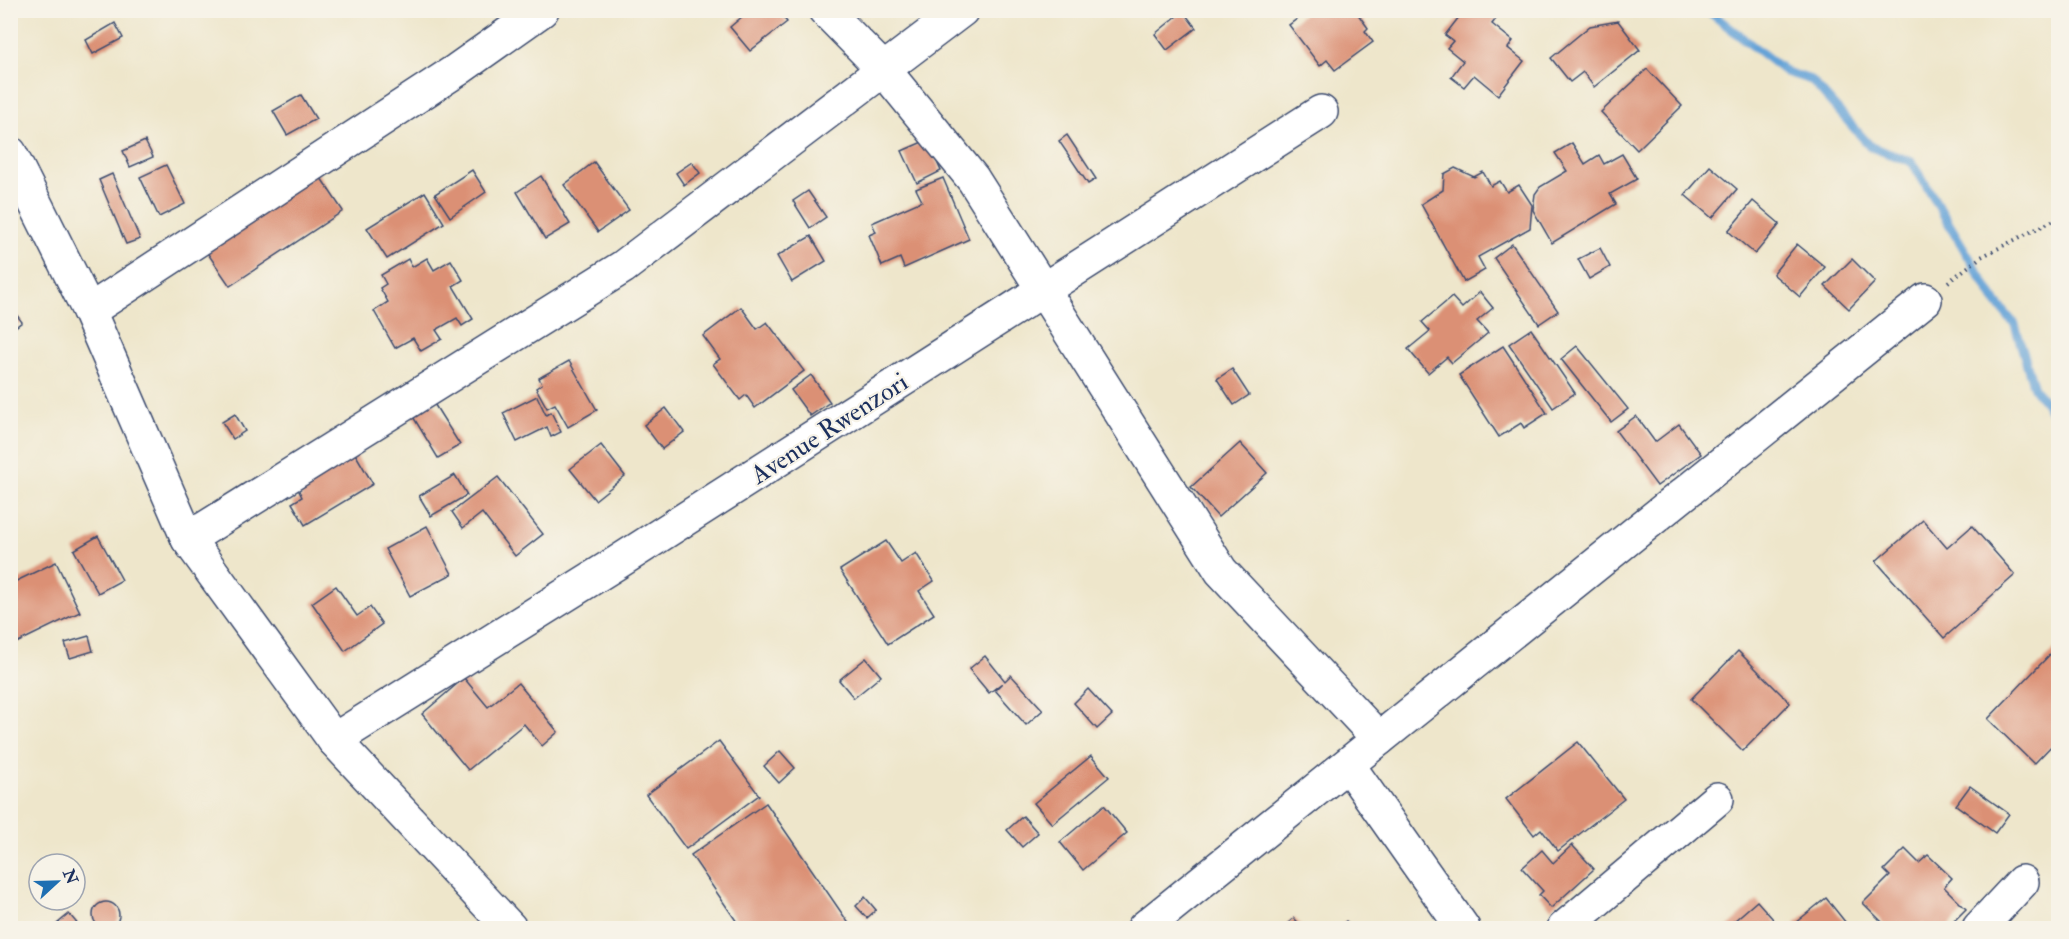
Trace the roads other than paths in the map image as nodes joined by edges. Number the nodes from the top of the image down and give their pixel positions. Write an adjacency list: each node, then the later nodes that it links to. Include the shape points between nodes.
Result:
1 (542, 10): 9 (main road, via 447,77)
2 (825, 10): 4 (main road)
3 (962, 10): 4 (main road)
4 (884, 70): 7 (main road, via 973,179); 10 (main road, via 623,267)
5 (1321, 112): 7 (main road, Avenue Rwenzori)
6 (10, 153): 9 (main road)
7 (1043, 290): 11 (main road, via 1221,571); 12 (main road, Avenue Rwenzori)
8 (1925, 300): 11 (main road)
9 (89, 311): 10 (main road)
10 (188, 539): 12 (main road)
11 (1379, 739): 13 (main road)
12 (334, 740): 16 (main road)
13 (1348, 765): 17 (main road); 18 (main road)
14 (1717, 799): 19 (main road)
15 (2022, 882): 20 (main road)
16 (510, 928)
17 (1144, 928)
18 (1463, 928)
19 (1564, 928)
20 (1979, 928)

